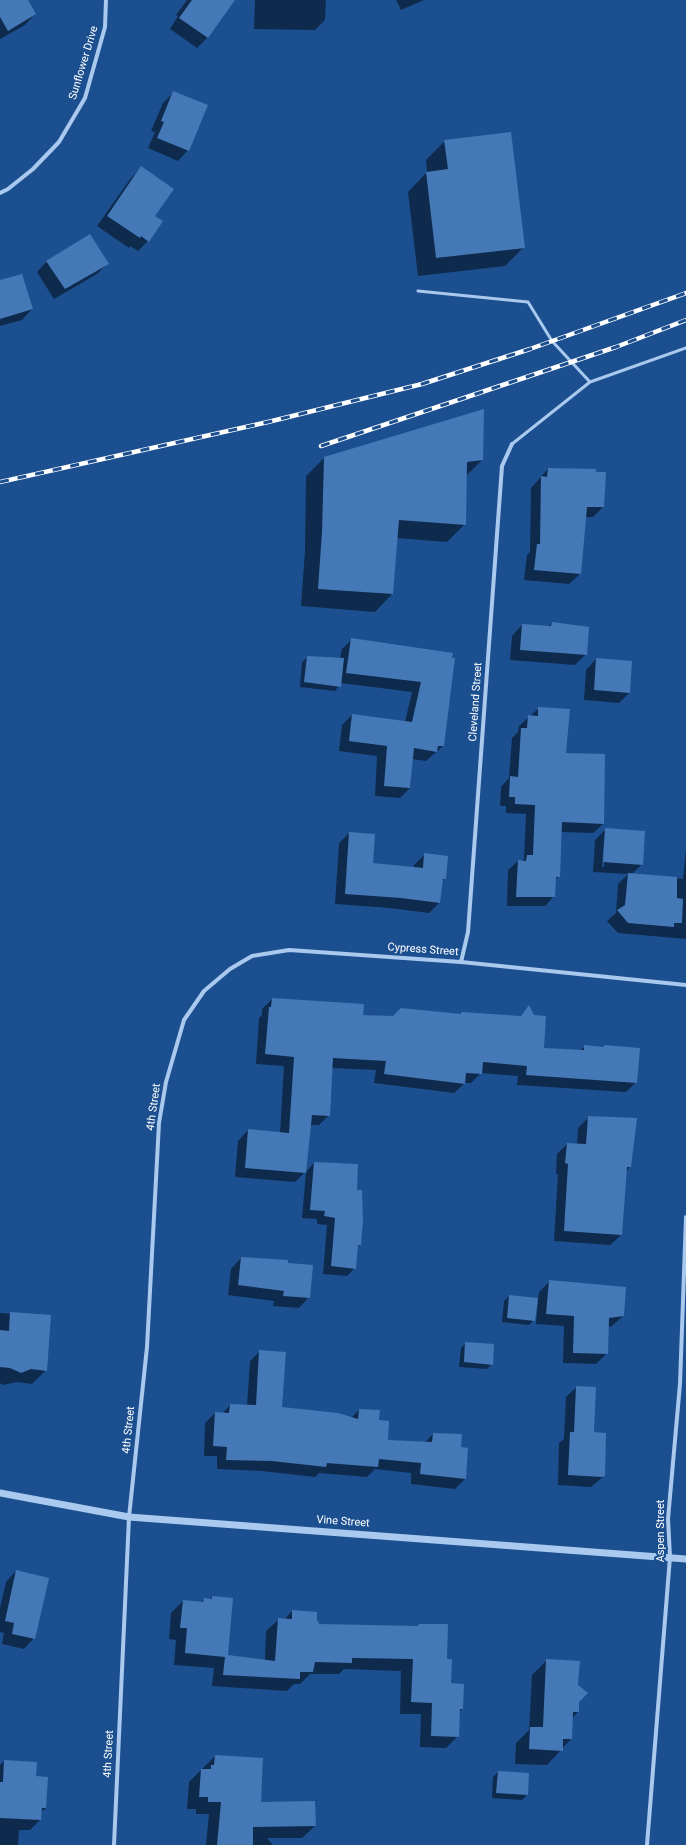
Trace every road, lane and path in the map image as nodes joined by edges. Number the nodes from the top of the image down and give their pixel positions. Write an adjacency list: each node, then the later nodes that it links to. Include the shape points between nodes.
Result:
1 (106, 0): 2 (street, Sunflower Drive, via 105,27 85,98 59,142 33,170 8,190)
2 (0, 193)
3 (418, 291): 5 (lane, via 528,302 552,341)
4 (686, 348): 5 (lane)
5 (590, 382): 6 (lane)
6 (512, 444): 7 (street, Cleveland Street, via 502,466 468,932)
7 (461, 962): 8 (street, Cypress Street); 9 (street, Cypress Street, via 289,950 252,956 230,969 204,992)
8 (686, 985)
9 (184, 1020): 12 (street, 4th Street, via 166,1082 159,1123 147,1347)
10 (686, 1218): 13 (street, Aspen Street, via 680,1384 668,1519)
11 (0, 1493): 12 (street, Vine Street)
12 (129, 1518): 13 (street, Vine Street); 15 (street, 4th Street)
13 (670, 1557): 14 (street, Vine Street); 16 (street, Aspen Street)
14 (686, 1558)
15 (114, 1845)
16 (647, 1845)

